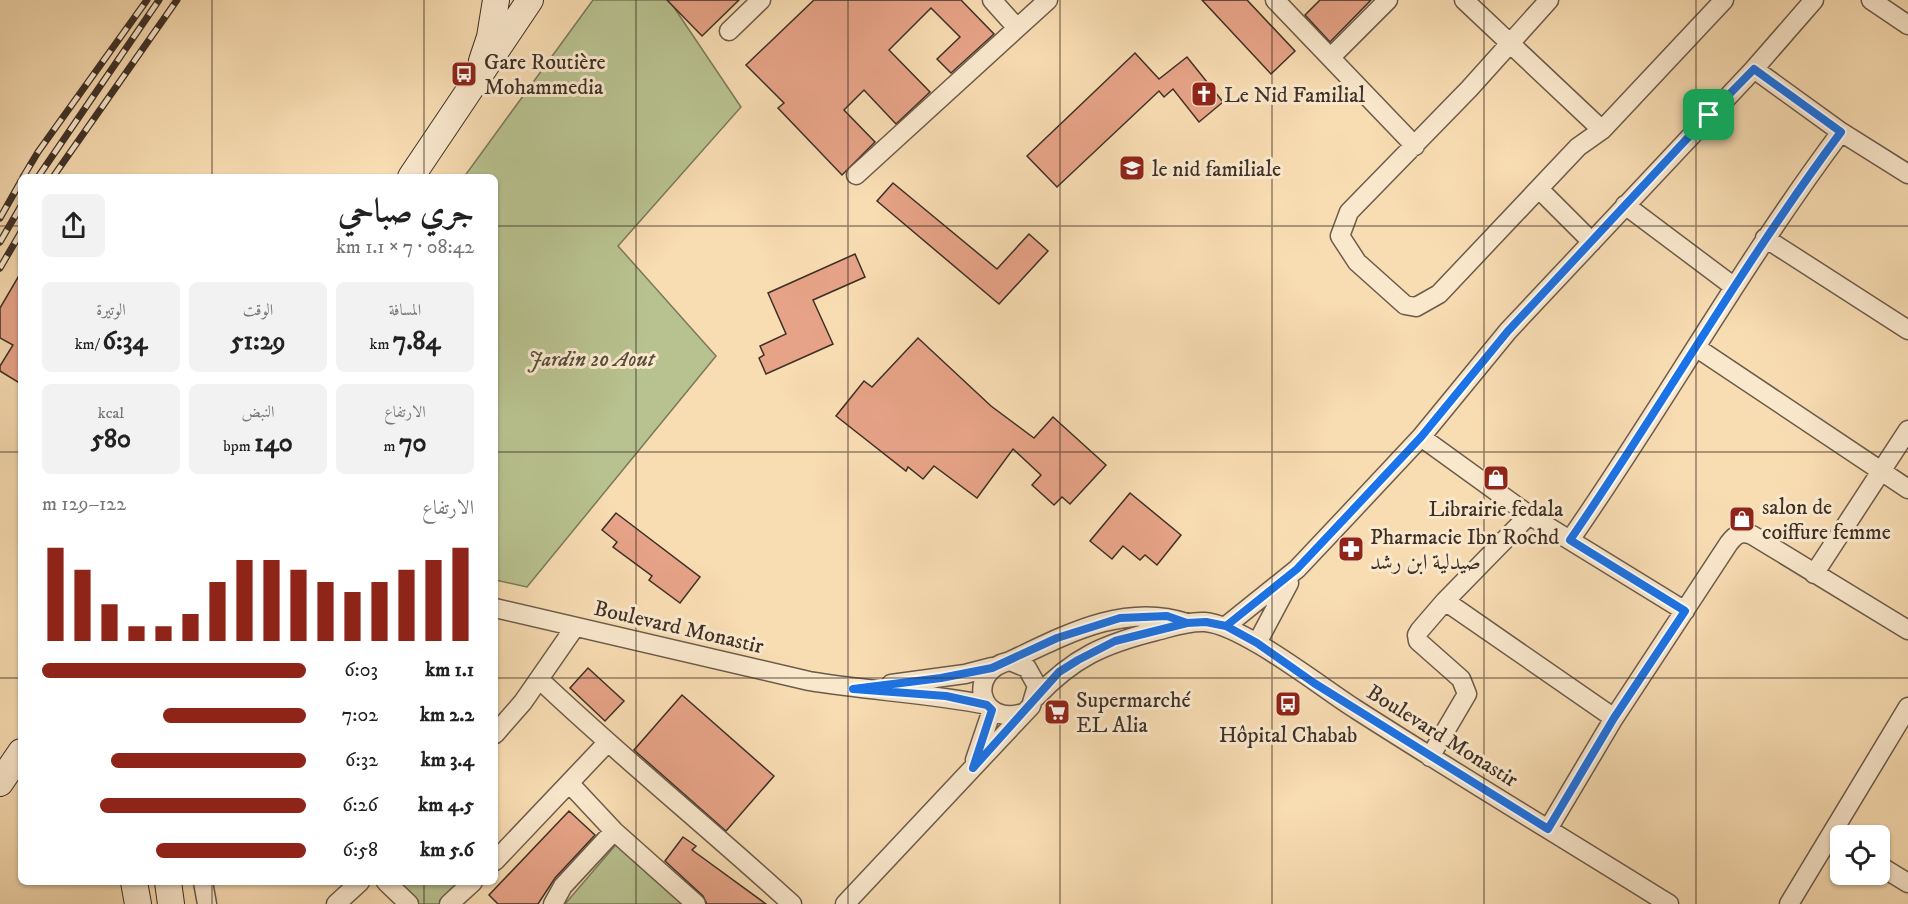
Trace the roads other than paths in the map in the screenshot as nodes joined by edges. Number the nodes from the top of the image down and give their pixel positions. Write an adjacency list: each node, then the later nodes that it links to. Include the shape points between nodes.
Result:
1 (496, 0): 19 (street, via 490,37)
2 (530, 0): 19 (street)
3 (760, 0): 15 (street)
4 (992, 0): 14 (street)
5 (1048, 0): 14 (street)
6 (1275, 0): 17 (street)
7 (1388, 0): 17 (street)
8 (1464, 0): 16 (street)
9 (1549, 0): 16 (street)
10 (1724, 0): 20 (street)
11 (1814, 0): 18 (street)
12 (1871, 0): 13 (street)
13 (1908, 25)
14 (1017, 28): 25 (street)
15 (729, 31)
16 (1509, 45): 20 (street); 22 (street)
17 (1331, 57): 22 (street)
18 (1754, 69): 21 (street); 27 (street)
19 (477, 75): 23 (street)
20 (1602, 130): 26 (street, via 1578,147)
21 (1841, 132): 24 (street); 28 (street)
22 (1414, 146): 26 (street, via 1349,212 1340,236 1356,262 1406,305 1416,307 1439,294)
23 (413, 174)
24 (1908, 174)
25 (856, 175)
26 (1540, 189): 29 (street)
27 (1625, 205): 29 (street); 30 (street)
28 (1765, 238): 30 (street); 31 (street)
29 (1592, 242): 34 (street, via 1508,331)
30 (1733, 286): 32 (street)
31 (1908, 330)
32 (1697, 348): 35 (street); 38 (street)
33 (1908, 430): 35 (street)
34 (1421, 437): 37 (street); 39 (street)
35 (1882, 471): 36 (street); 40 (street)
36 (1908, 489)
37 (1529, 515): 38 (street); 41 (street)
38 (1570, 540): 43 (street)
39 (1297, 569): 45 (street); 48 (street)
40 (1814, 574): 43 (street, via 1743,532 1729,543); 47 (street)
41 (1445, 601): 57 (street); 61 (street, via 1420,630 1418,641 1461,679 1467,694)
42 (498, 609): 46 (street, Boulevard Monastir)
43 (1685, 611): 57 (street)
44 (1187, 623): 45 (street, Boulevard Monastir); 49 (street, Boulevard Monastir, via 1167,616 1120,618 1057,638); 53 (street, Boulevard Monastir, via 1115,641 1095,650 1059,672)
45 (1226, 626): 48 (street, Boulevard Monastir)
46 (575, 627): 51 (street); 52 (street, Boulevard Monastir)
47 (1908, 630)
48 (1257, 643): 61 (street, Boulevard Monastir)
49 (1010, 661): 50 (street); 53 (street, via 1027,668 1034,676)
50 (992, 668): 52 (street, Boulevard Monastir); 55 (street, via 984,677 982,690)
51 (539, 680): 58 (street); 59 (street)
52 (853, 689): 55 (street, Boulevard Monastir, via 946,696)
53 (1036, 697): 56 (street)
54 (1908, 707): 65 (street)
55 (990, 708): 56 (street, via 1012,716); 62 (street)
56 (1023, 713): 62 (street)
57 (1614, 718): 66 (street)
58 (498, 730)
59 (607, 743): 64 (street); 87 (street, via 718,835)
60 (18, 756): 63 (street)
61 (1430, 757): 66 (street, Boulevard Monastir)
62 (973, 768): 78 (street)
63 (0, 783)
64 (570, 784): 67 (street); 69 (street)
65 (1844, 825)
66 (1548, 829): 88 (street, Boulevard Monastir)
67 (615, 831): 85 (street, via 563,886); 86 (street)
68 (1830, 848): 89 (street)
69 (498, 858)
70 (1890, 872): 71 (street)
71 (1908, 883)
72 (135, 885): 79 (street)
73 (168, 885): 80 (street)
74 (203, 885): 81 (street)
75 (357, 885): 82 (street)
76 (389, 885): 83 (street)
77 (470, 885): 84 (street)
78 (847, 903)
79 (138, 904)
80 (171, 904)
81 (207, 904)
82 (336, 904)
83 (409, 904)
84 (449, 904)
85 (553, 904)
86 (696, 904)
87 (792, 904)
88 (1669, 904)
89 (1789, 904)

